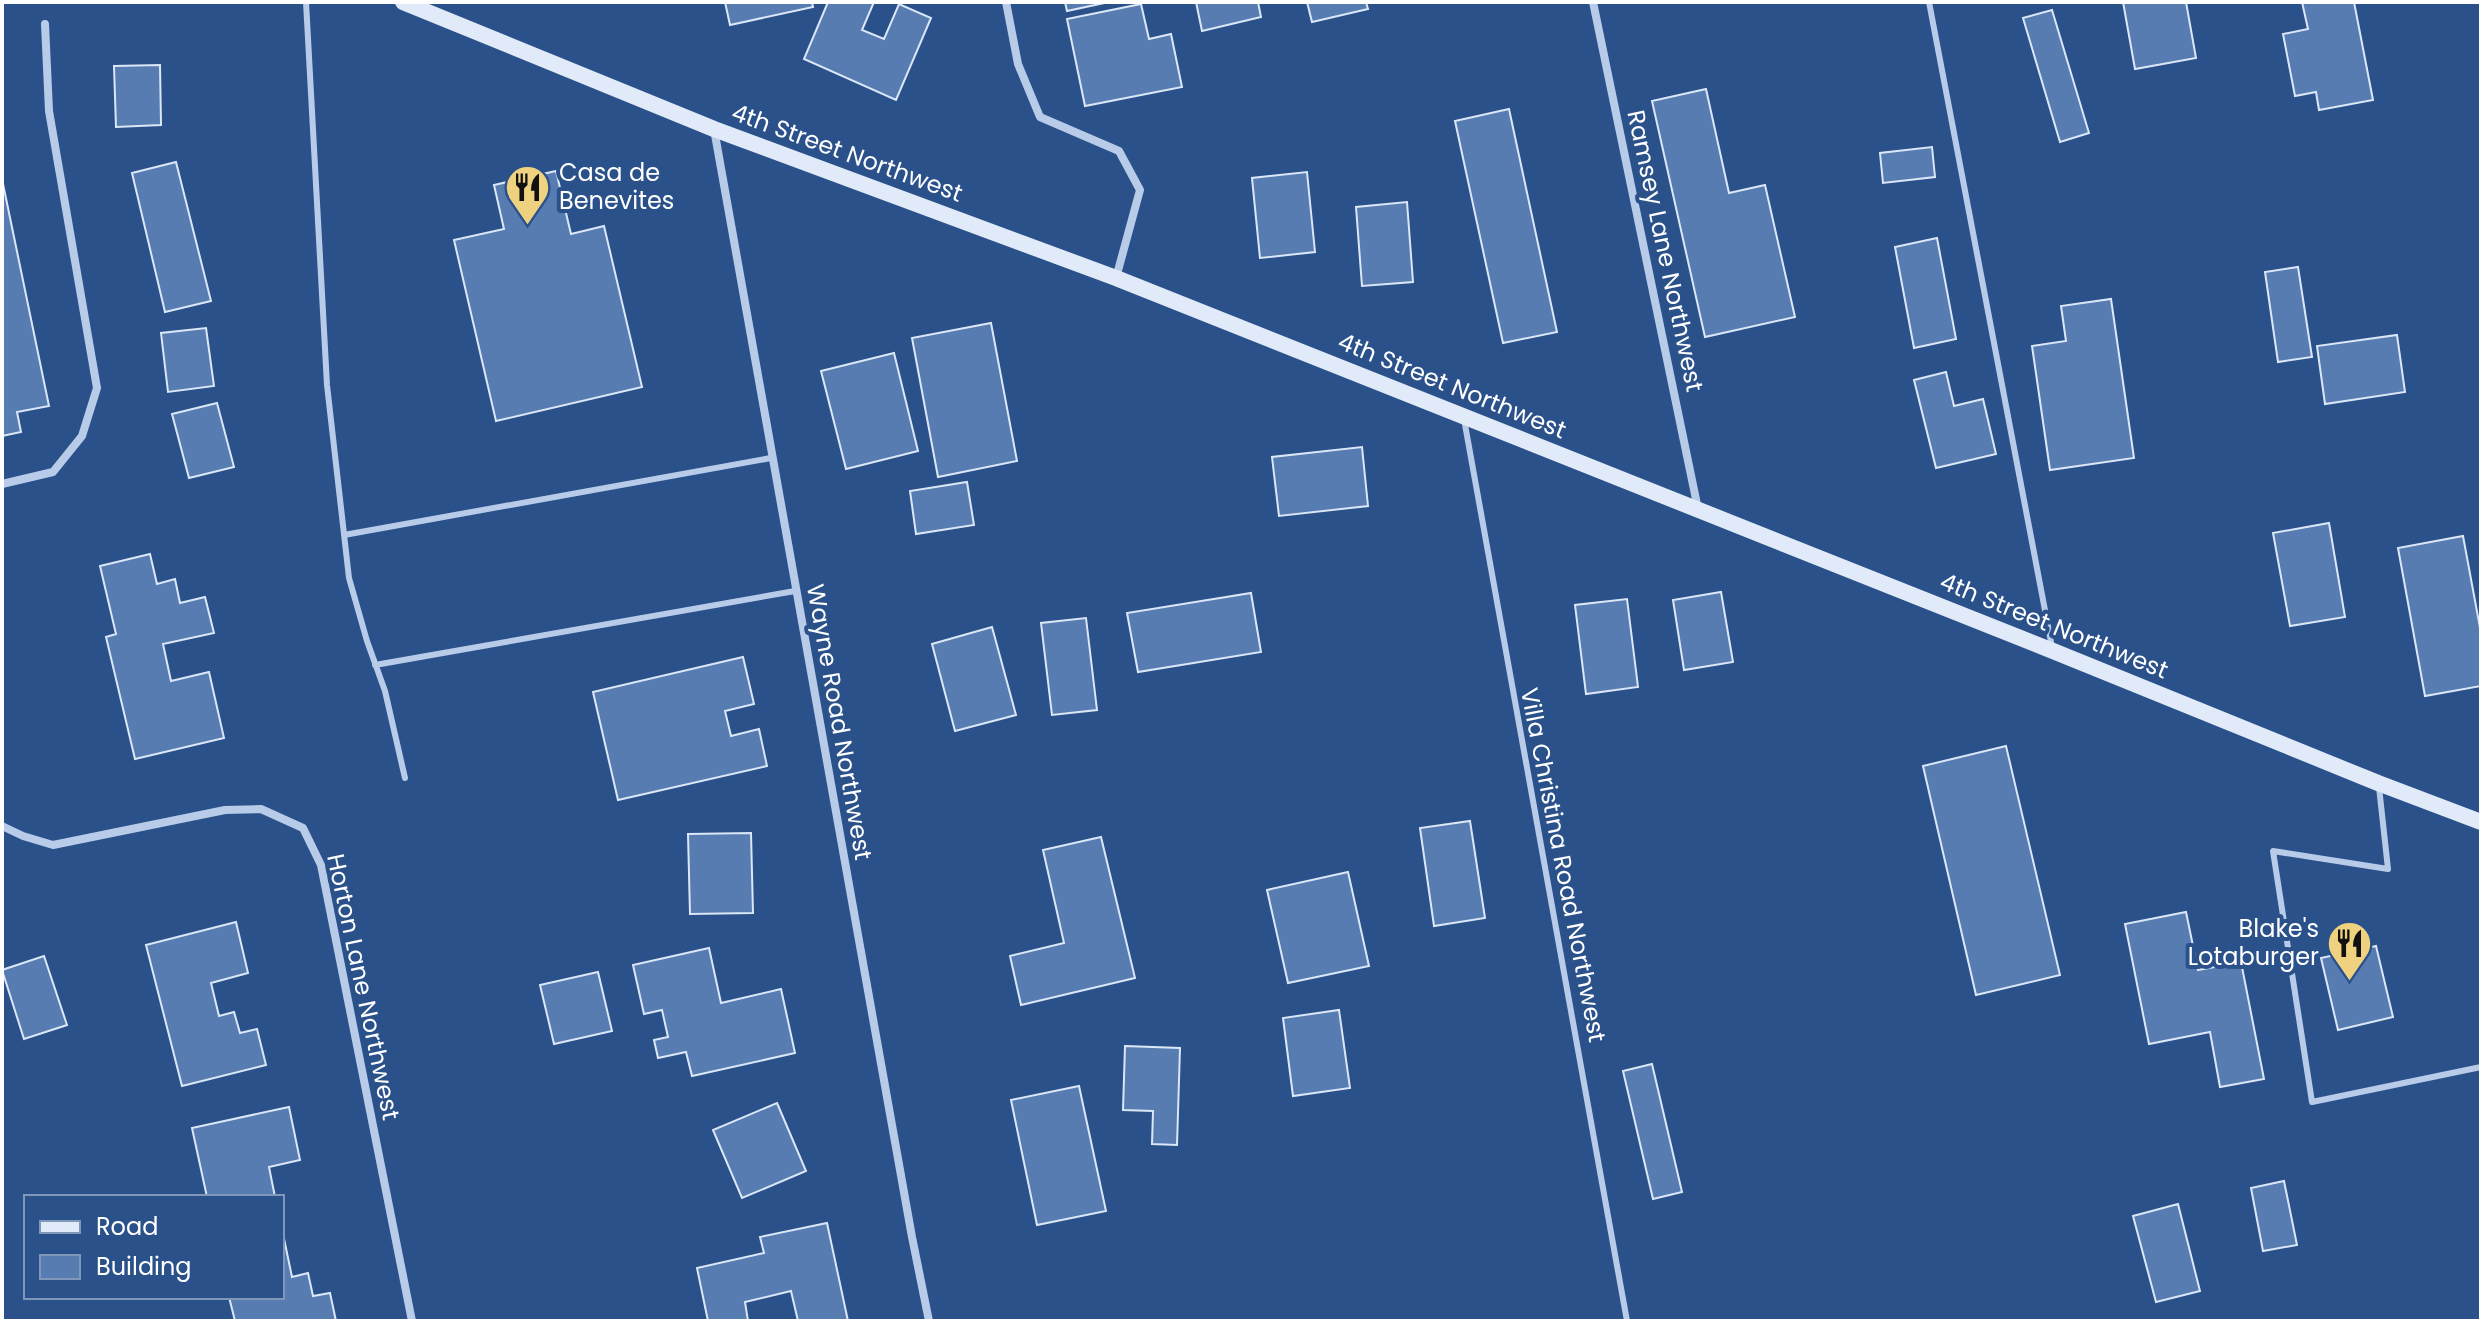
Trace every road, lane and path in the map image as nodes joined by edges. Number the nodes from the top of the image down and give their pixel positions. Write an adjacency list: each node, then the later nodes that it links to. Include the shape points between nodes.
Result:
1 (306, 2): 13 (lane, via 327,385)
2 (403, 2): 7 (main road, 4th Street Northwest)
3 (1006, 2): 8 (street, via 1018,64 1040,117 1119,151 1140,190)
4 (1593, 2): 12 (street, Ramsey Lane Northwest)
5 (1929, 2): 15 (lane)
6 (45, 24): 11 (street, via 49,111 97,388 82,436 53,472)
7 (714, 129): 8 (main road, 4th Street Northwest); 10 (street, Wayne Road Northwest)
8 (1116, 278): 9 (main road, 4th Street Northwest)
9 (1463, 416): 12 (main road, 4th Street Northwest); 24 (lane, Villa Christina Road Northwest)
10 (771, 458): 13 (lane); 14 (street, Wayne Road Northwest)
11 (2, 484)
12 (1698, 509): 15 (main road, 4th Street Northwest)
13 (344, 535): 16 (lane, via 349,578)
14 (795, 591): 16 (lane); 23 (street, Wayne Road Northwest)
15 (2053, 651): 18 (main road, 4th Street Northwest)
16 (375, 665): 17 (lane)
17 (405, 778)
18 (2378, 783): 19 (main road, 4th Street Northwest); 21 (lane, via 2388,869 2273,851 2312,1102)
19 (2481, 822)
20 (2, 826): 22 (street, Horton Lane Northwest, via 53,845 225,810 261,809 303,828 321,865)
21 (2481, 1067)
22 (412, 1321)
23 (929, 1321)
24 (1627, 1321)

